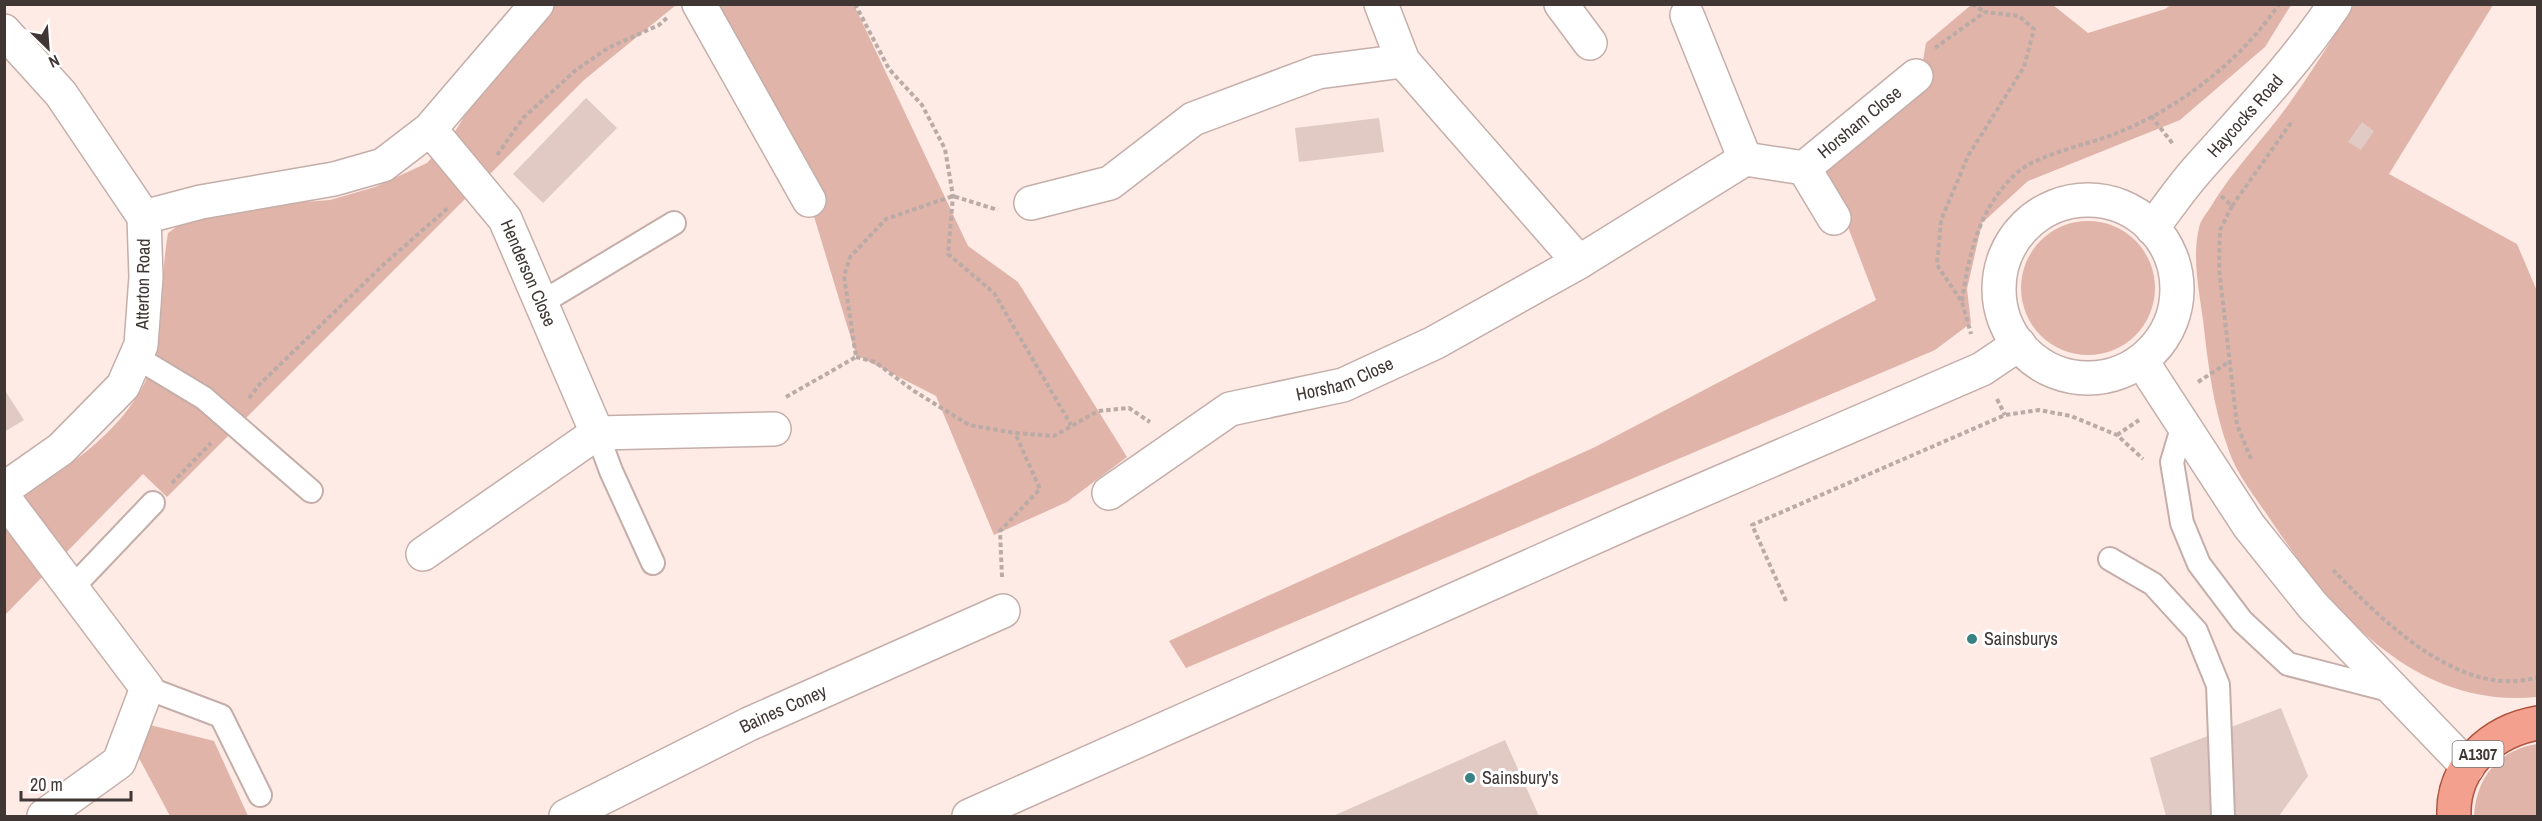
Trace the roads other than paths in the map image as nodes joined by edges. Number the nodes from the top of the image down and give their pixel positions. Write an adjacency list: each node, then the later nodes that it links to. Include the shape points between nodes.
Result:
1 (537, 4): 11 (street)
2 (1381, 4): 9 (street)
3 (1562, 4): 8 (street)
4 (2335, 4): 19 (street, Haycocks Road, via 2316,33 2256,106 2195,171)
5 (687, 8): 14 (street)
6 (1687, 15): 12 (street)
7 (4, 31): 16 (street, Atterton Road, via 61,94)
8 (1590, 44)
9 (1403, 61): 15 (street, via 1318,72 1193,119 1110,183); 20 (street)
10 (1916, 76): 13 (street, Horsham Close)
11 (430, 129): 16 (street, via 383,165 334,179 201,202); 21 (street, Henderson Close, via 506,219)
12 (1745, 159): 13 (street, Horsham Close); 20 (street, Horsham Close)
13 (1804, 168): 17 (street, Horsham Close)
14 (809, 200)
15 (1031, 203)
16 (144, 217): 23 (street, Atterton Road, via 147,277 141,345)
17 (1834, 218)
18 (674, 223): 21 (lane)
19 (2152, 228): 22 (street, via 2128,209 2098,198 2070,199 2037,214 2014,237 1996,286 2002,317); 24 (street, via 2177,279 2177,301 2174,325 2160,347)
20 (1579, 262): 30 (street, Horsham Close, via 1434,343 1343,385 1230,409)
21 (541, 303): 27 (street, Henderson Close)
22 (2019, 344): 24 (street, via 2043,365 2094,380 2126,373); 45 (street, via 1982,369)
23 (136, 357): 28 (street, Atterton Road, via 123,386 61,449); 29 (lane, via 204,398)
24 (2143, 363): 25 (street)
25 (2183, 425): 39 (street, via 2249,526 2313,606); 39 (lane, via 2172,462 2182,523 2199,564 2242,621 2288,664)
26 (774, 429): 27 (street)
27 (597, 433): 33 (street); 35 (lane)
28 (4, 489)
29 (311, 491)
30 (1109, 492)
31 (4, 498): 36 (street)
32 (153, 503): 36 (lane)
33 (423, 554)
34 (2110, 559): 46 (lane, via 2152,584 2196,631 2218,684)
35 (653, 563)
36 (73, 587): 38 (street)
37 (1003, 611): 44 (street, Baines Coney, via 749,724)
38 (147, 688): 42 (lane, via 221,716); 43 (street, via 119,762)
39 (2394, 692): 41 (street)
40 (2538, 723): 41 (main road, A1307, via 2515,727 2488,742)
41 (2468, 767): 47 (main road, A1307, via 2454,803)
42 (260, 795)
43 (44, 816)
44 (566, 816)
45 (969, 816)
46 (2223, 816)
47 (2454, 816)

